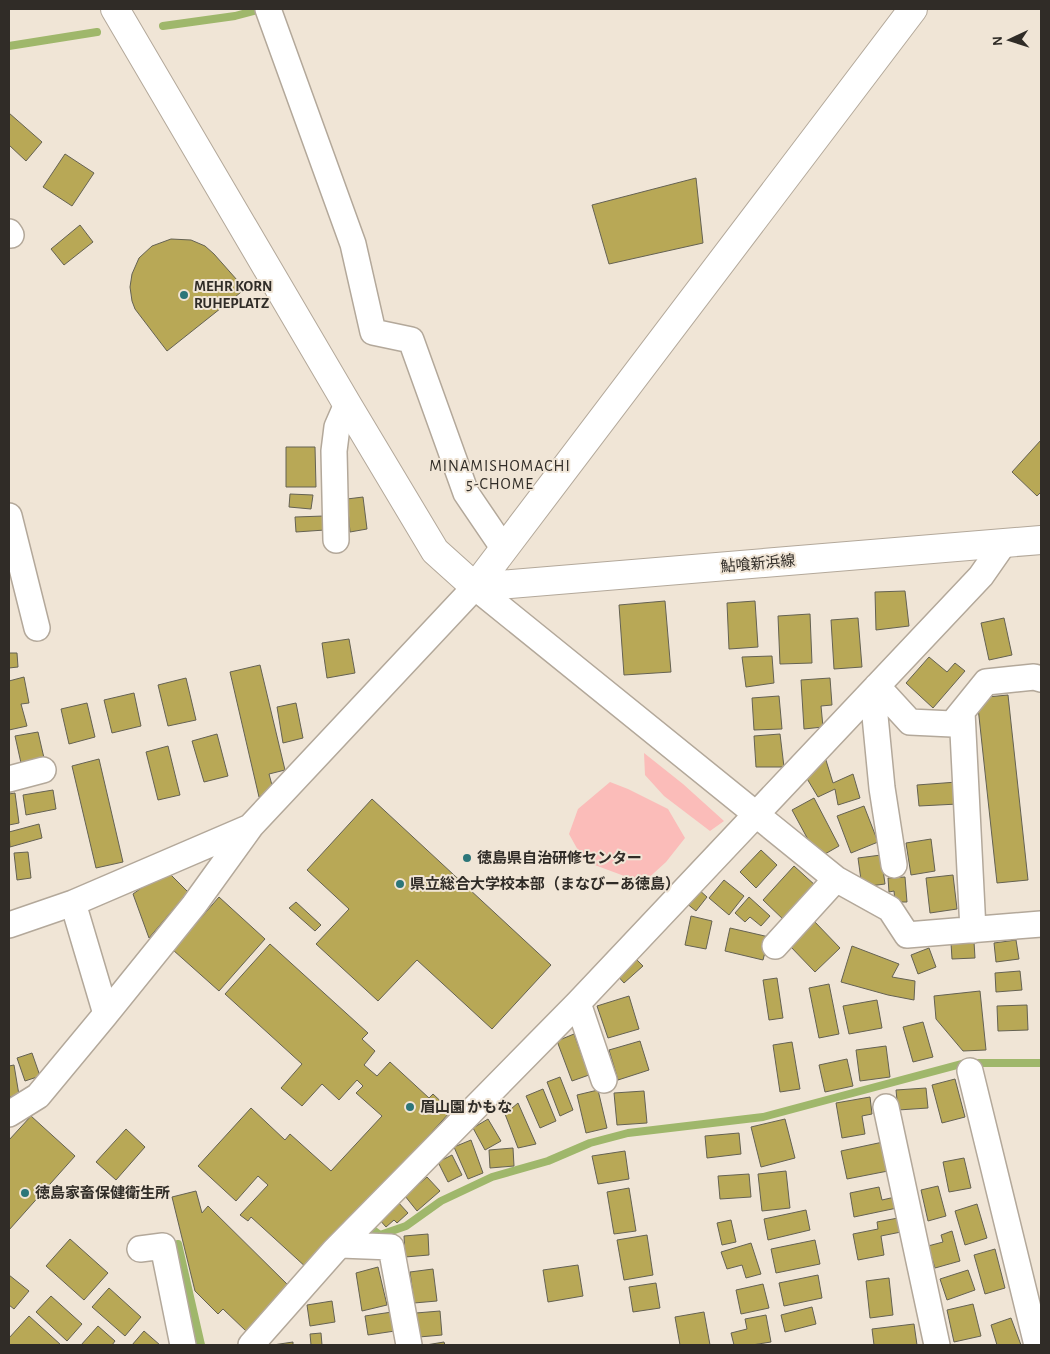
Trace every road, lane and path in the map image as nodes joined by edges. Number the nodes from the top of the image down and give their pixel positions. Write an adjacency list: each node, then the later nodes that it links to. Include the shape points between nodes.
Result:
1 (114, 9): 4 (street)
2 (268, 9): 9 (street, via 353,244 373,332 411,340 466,493)
3 (913, 9): 9 (street)
4 (347, 404): 6 (street, via 337,427 334,451); 10 (street, via 436,551)
5 (9, 516): 11 (street)
6 (336, 540)
7 (1041, 540): 8 (street, 鮎喰新浜線)
8 (1004, 543): 10 (street, 鮎喰新浜線); 13 (street, via 981,576)
9 (504, 549): 10 (street)
10 (475, 588): 17 (street); 18 (street)
11 (37, 628)
12 (1041, 679): 14 (street, via 986,682)
13 (872, 692): 14 (street, via 910,722 952,724); 17 (street); 19 (street)
14 (962, 712): 24 (street)
15 (43, 770): 16 (street)
16 (9, 780)
17 (756, 815): 20 (street); 26 (street)
18 (251, 826): 21 (street); 27 (street, via 194,905)
19 (894, 865)
20 (836, 878): 24 (street, via 890,909 907,935); 25 (street)
21 (74, 904): 23 (street); 27 (street)
22 (1041, 924): 24 (street)
23 (9, 925)
24 (973, 930)
25 (775, 946)
26 (578, 1003): 29 (street); 32 (street)
27 (106, 1014): 31 (street, via 38,1096)
28 (970, 1071): 38 (street)
29 (604, 1080)
30 (886, 1107): 37 (street)
31 (9, 1114)
32 (341, 1245): 35 (street); 36 (street, via 391,1247)
33 (140, 1249): 34 (street, via 163,1246)
34 (183, 1345)
35 (251, 1345)
36 (409, 1345)
37 (937, 1345)
38 (1038, 1345)

